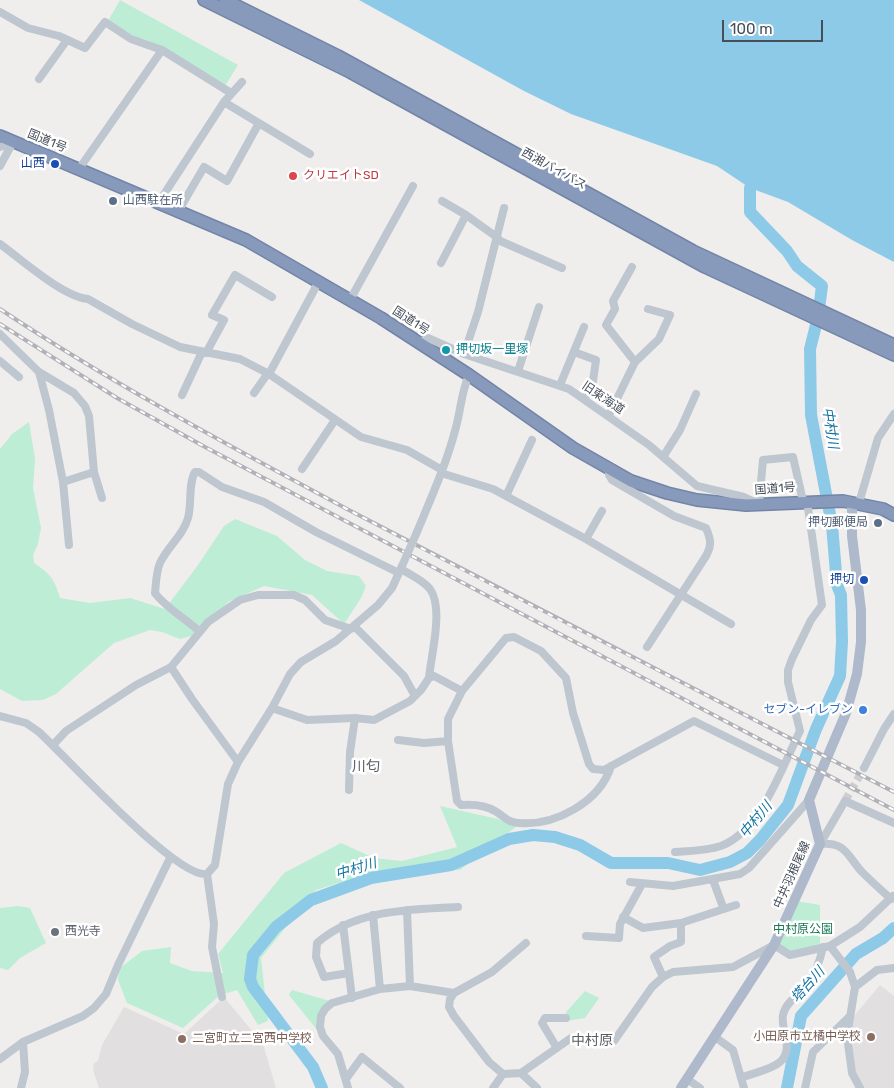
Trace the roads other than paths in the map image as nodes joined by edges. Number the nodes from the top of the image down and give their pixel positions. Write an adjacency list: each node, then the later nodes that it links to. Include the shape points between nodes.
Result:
1 (204, 0): 36 (highway, 西湘バイパス, via 350,72 705,267)
2 (225, 0): 36 (highway, 西湘バイパス, via 338,56 693,251)
3 (0, 12): 4 (street, via 28,28)
4 (67, 40): 5 (street, via 85,48 105,22 131,39); 6 (street)
5 (162, 50): 8 (street); 16 (street)
6 (39, 79)
7 (242, 82): 8 (street)
8 (231, 93): 9 (street)
9 (224, 102): 10 (street); 19 (street)
10 (259, 124): 14 (street); 21 (street, via 227,181 204,167)
11 (0, 136): 12 (highway, 国道1号)
12 (13, 142): 13 (street); 15 (street); 16 (highway, 国道1号)
13 (0, 147)
14 (310, 154)
15 (0, 166)
16 (79, 169): 19 (highway, 国道1号)
17 (413, 186): 30 (street)
18 (442, 201): 22 (street)
19 (159, 202): 21 (highway, 国道1号)
20 (504, 208): 23 (street)
21 (179, 210): 28 (highway, 国道1号, via 246,240)
22 (466, 215): 23 (street); 25 (street)
23 (498, 239): 27 (street); 39 (street)
24 (0, 244): 38 (street, via 60,287 93,301 151,334)
25 (441, 263)
26 (632, 267): 41 (street, via 613,301 615,310 606,325)
27 (562, 268)
28 (318, 281): 30 (highway, 国道1号); 44 (street)
29 (272, 298): 38 (street, via 235,275 212,315 224,320)
30 (350, 300): 35 (highway, 国道1号)
31 (540, 307): 42 (street)
32 (648, 309): 41 (street, via 670,315 659,339)
33 (584, 327): 37 (street)
34 (0, 334): 43 (street)
35 (419, 343): 39 (street, 旧東海道, via 428,338); 45 (highway, 国道1号)
36 (891, 349)
37 (574, 352): 47 (street); 51 (street, via 596,360 593,381)
38 (204, 353): 44 (street, via 240,359); 50 (street)
39 (467, 355): 42 (street, 旧東海道); 45 (street)
40 (0, 361): 46 (street)
41 (635, 362): 52 (street)
42 (518, 371): 47 (street, 旧東海道)
43 (39, 372): 60 (street, via 74,394 85,406 89,416); 61 (street)
44 (268, 373): 48 (street); 53 (street)
45 (467, 374): 58 (highway, 国道1号); 59 (street, via 456,427)
46 (19, 377)
47 (560, 385): 51 (street, 旧東海道)
48 (254, 393)
49 (696, 394): 56 (street, via 680,430)
50 (182, 395)
51 (585, 398): 52 (street, 旧東海道)
52 (609, 415): 56 (street, 旧東海道)
53 (335, 420): 57 (street); 59 (street, via 361,437 407,450)
54 (892, 420): 65 (street, via 878,438)
55 (532, 440): 62 (street)
56 (663, 457): 66 (street, 旧東海道, via 698,486)
57 (302, 469)
58 (609, 470): 66 (highway, 国道1号, via 648,488 689,499); 72 (street, via 612,480 674,516 706,528 711,546)
59 (441, 471): 62 (street); 71 (street, bridge)
60 (94, 472): 61 (street); 63 (street)
61 (63, 482): 70 (street)
62 (506, 496): 69 (street)
63 (102, 498)
64 (805, 501): 65 (highway, 国道1号); 66 (highway, 国道1号); 66 (street, via 793,457 762,460); 89 (street, via 822,605 811,620 788,670 800,731)
65 (851, 502): 68 (highway, 国道1号); 93 (main road, via 861,610 857,674 846,713)
66 (760, 504)
67 (602, 511): 69 (street)
68 (894, 515)
69 (586, 539): 72 (street)
70 (69, 545)
71 (401, 569): 74 (street, via 392,588 378,605); 75 (street, via 316,532 264,502 222,488 195,472 188,518 182,533 159,564 155,594); 78 (street, via 420,580 434,596 436,632)
72 (682, 596): 73 (street); 76 (street)
73 (731, 624)
74 (352, 627): 75 (street, via 326,620 305,600 294,596 258,595 233,604); 80 (street, via 404,676); 81 (street, via 301,662 290,674)
75 (199, 631): 77 (street)
76 (647, 647)
77 (171, 667): 87 (street, via 136,685 66,731); 88 (street)
78 (429, 678): 79 (street, via 434,676); 80 (street)
79 (462, 691): 86 (street, via 448,719); 90 (street, via 506,638 530,644 566,678 589,764 593,769 604,770)
80 (415, 696): 84 (street, via 374,720)
81 (272, 708): 84 (street, via 307,720); 88 (street)
82 (894, 714): 91 (street)
83 (0, 716): 87 (street, via 26,723)
84 (355, 718): 92 (street)
85 (398, 740): 86 (street)
86 (448, 741): 90 (street, via 457,800 462,805 486,807 507,821 519,824 557,819 592,795 608,777)
87 (53, 745): 97 (street)
88 (238, 762): 98 (street, via 225,797 215,865)
89 (783, 765): 90 (street, via 694,721); 96 (street, via 745,831 722,845)
90 (611, 766)
91 (864, 768)
92 (349, 790)
93 (809, 800): 95 (main road, 中井羽根尾線); 99 (street, via 749,868 740,874)
94 (894, 823): 95 (street, via 845,801)
95 (820, 844): 102 (street, via 830,843 845,849 862,871); 113 (main road, 中井羽根尾線)
96 (675, 852)
97 (170, 858): 98 (street, via 190,870); 127 (street, via 106,994 83,1016)
98 (207, 874): 122 (street, via 214,924 212,947)
99 (713, 880): 101 (street, via 673,886); 105 (street)
100 (630, 882): 101 (street)
101 (642, 884): 108 (street)
102 (892, 897): 114 (street, via 860,927)
103 (736, 904): 105 (street)
104 (458, 907): 106 (street)
105 (723, 907): 109 (street)
106 (407, 910): 107 (street); 118 (street)
107 (373, 915): 110 (street); 120 (street)
108 (623, 918): 109 (street, via 643,928); 111 (street, via 619,938)
109 (682, 923): 117 (street, via 681,942 654,957)
110 (343, 925): 116 (street); 116 (street, via 317,943 316,957 324,977)
111 (586, 936)
112 (526, 943): 121 (street, via 492,972)
113 (774, 945): 114 (street, via 790,955); 117 (street, via 733,966 673,972); 126 (main road, 中井羽根尾線)
114 (826, 946): 119 (street, via 847,968); 132 (street, via 806,987 794,997 783,1015 787,1035 785,1055 780,1062)
115 (894, 968): 119 (street, via 877,970)
116 (349, 973): 123 (street)
117 (663, 977): 128 (street, via 652,986 614,1041 571,1038)
118 (410, 986): 120 (street); 121 (street)
119 (855, 986): 124 (street)
120 (380, 988): 123 (street)
121 (454, 993): 131 (street, via 449,1007 454,1016)
122 (222, 997)
123 (352, 998): 133 (street, via 325,1009 320,1022 323,1036 338,1054)
124 (849, 1017): 142 (street, via 813,1052); 143 (street, via 847,1036 852,1072)
125 (566, 1018): 128 (street, via 545,1018 542,1023)
126 (715, 1037): 132 (street, via 733,1050); 134 (main road, 中井羽根尾線)
127 (24, 1042): 129 (street); 135 (street, via 25,1072)
128 (557, 1048): 130 (street)
129 (0, 1059)
130 (521, 1073): 131 (street); 139 (street)
131 (503, 1074): 138 (street)
132 (741, 1078): 141 (street)
133 (346, 1079): 136 (street); 137 (street, via 362,1057)
134 (684, 1084): 140 (street)
135 (21, 1088)
136 (348, 1088)
137 (400, 1088)
138 (493, 1088)
139 (537, 1088)
140 (700, 1088)
141 (744, 1088)
142 (805, 1088)
143 (860, 1088)

